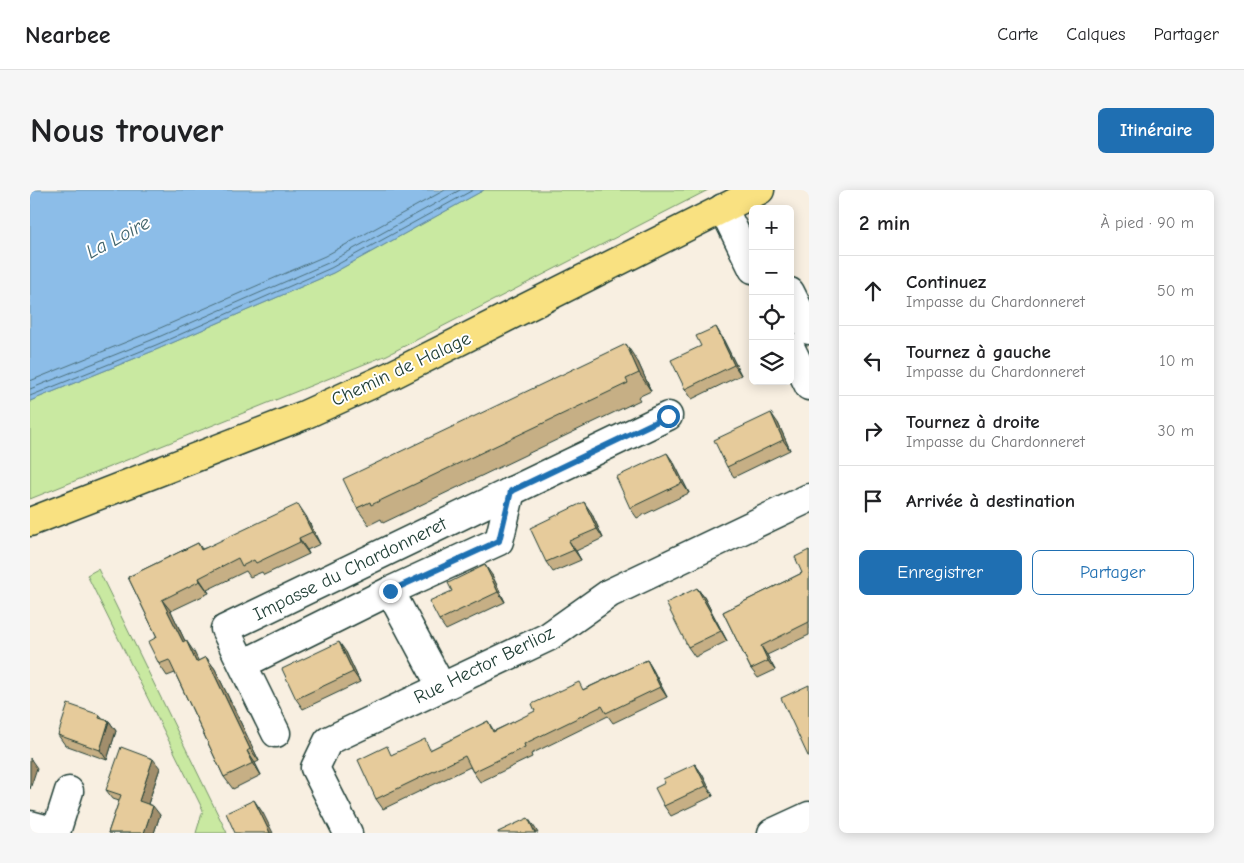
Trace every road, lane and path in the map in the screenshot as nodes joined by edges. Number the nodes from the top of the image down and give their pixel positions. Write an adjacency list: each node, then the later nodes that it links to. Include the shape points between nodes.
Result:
1 (745, 202): 2 (street); 10 (main road, Chemin de Halage, via 328,404)
2 (751, 250)
3 (792, 295): 4 (street)
4 (809, 330)
5 (794, 355): 6 (street)
6 (809, 386)
7 (668, 416): 8 (street, Impasse du Chardonneret)
8 (511, 491): 11 (street, Impasse du Chardonneret, via 499,541); 12 (street, Impasse du Chardonneret, via 224,629)
9 (809, 498): 13 (street, Rue Hector Berlioz, via 610,593 548,637)
10 (30, 522)
11 (390, 591): 12 (street, Impasse du Chardonneret); 13 (street, Impasse du Chardonneret)
12 (243, 664): 14 (street, Impasse du Chardonneret)
13 (441, 686): 18 (street, Rue Hector Berlioz, via 328,741 315,768)
14 (276, 733)
15 (69, 791): 17 (street, via 56,832)
16 (809, 816): 19 (street)
17 (30, 826)
18 (348, 833)
19 (772, 833)

